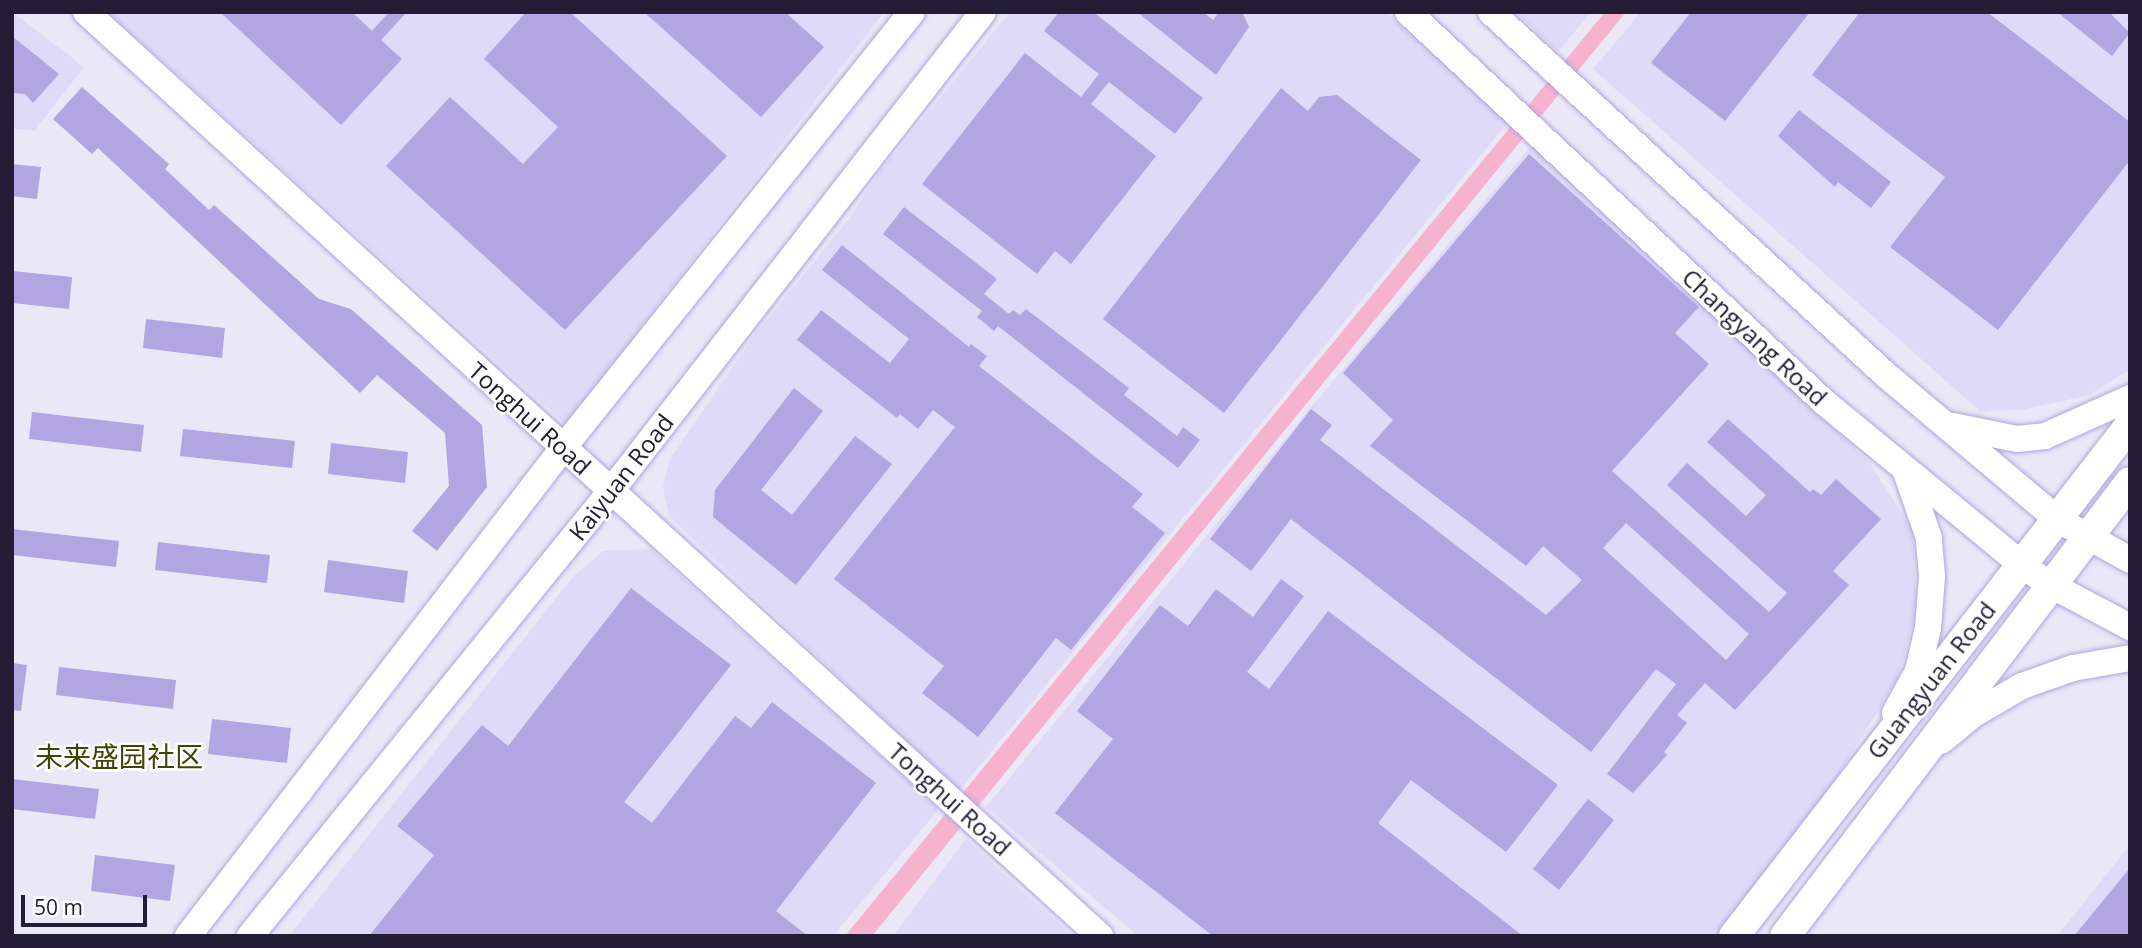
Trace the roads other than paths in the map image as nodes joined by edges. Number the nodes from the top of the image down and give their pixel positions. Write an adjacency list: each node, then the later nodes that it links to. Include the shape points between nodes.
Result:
1 (86, 12): 9 (main road, Tonghui Road)
2 (912, 12): 9 (main road)
3 (983, 12): 12 (main road, Kaiyuan Road)
4 (1408, 12): 10 (main road, Changyang Road, via 1824,402)
5 (1490, 12): 7 (main road)
6 (2130, 398): 7 (main road, via 2045,436 2017,439)
7 (1942, 422): 13 (main road)
8 (2130, 425): 13 (main road, Guangyuan Road)
9 (563, 448): 12 (main road, Tonghui Road); 22 (main road)
10 (1904, 467): 16 (main road, Changyang Road); 20 (main road, via 1929,538 1928,628 1918,671)
11 (2130, 482): 14 (main road, Guangyuan Road)
12 (611, 491): 23 (main road, Kaiyuan Road); 24 (main road, Tonghui Road)
13 (2057, 519): 14 (main road); 16 (main road, Guangyuan Road)
14 (2087, 536): 15 (main road); 17 (main road, Guangyuan Road)
15 (2130, 560)
16 (2021, 564): 17 (main road, Changyang Road); 20 (main road, Guangyuan Road)
17 (2049, 584): 18 (main road, Changyang Road); 21 (main road, Guangyuan Road)
18 (2130, 627)
19 (2130, 658): 21 (main road, via 2073,668 2022,686 1974,714)
20 (1868, 761): 25 (main road, Guangyuan Road)
21 (1913, 765): 26 (main road, Guangyuan Road)
22 (188, 936)
23 (250, 936)
24 (1100, 936)
25 (1734, 936)
26 (1785, 936)

